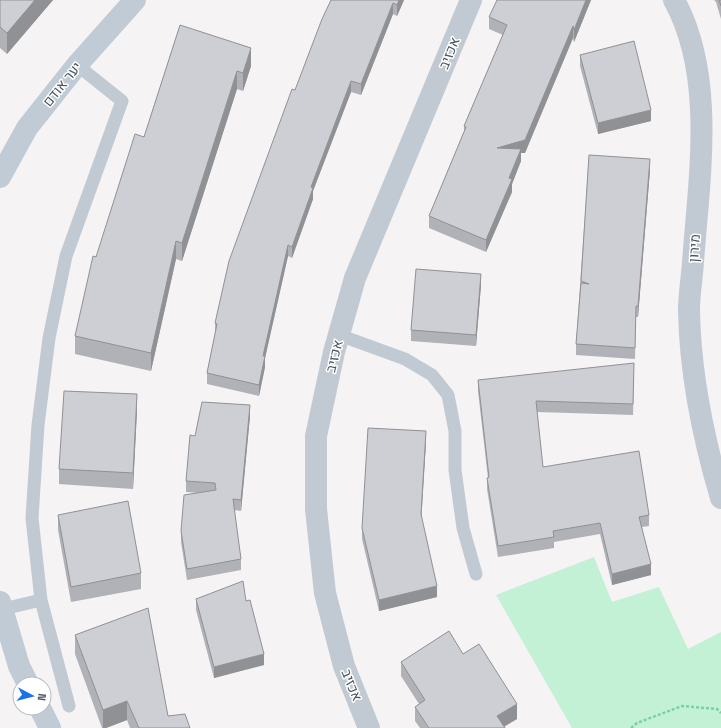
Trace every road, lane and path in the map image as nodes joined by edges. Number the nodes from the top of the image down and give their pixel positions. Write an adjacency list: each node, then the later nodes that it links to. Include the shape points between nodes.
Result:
1 (135, 0): 4 (street, יער אודם)
2 (471, 0): 6 (street, אכזיב, via 355,278)
3 (674, 0): 7 (street, מירון, via 684,19 700,86 701,154 689,310 695,376 706,447)
4 (77, 65): 5 (street, יער אודם, via 27,128); 9 (lane, via 122,101 66,256 49,338 38,425 32,518)
5 (0, 177)
6 (339, 335): 8 (lane, via 405,360 432,374 448,395 456,431 455,470 463,528); 16 (street, אכזיב, via 316,436 316,509 325,593 344,666)
7 (721, 498)
8 (476, 574)
9 (41, 600): 10 (lane); 12 (lane)
10 (2, 606): 11 (street)
11 (24, 676)
12 (69, 706)
13 (721, 713): 17 (path, via 717,709 682,706 637,723)
14 (44, 716): 15 (street)
15 (50, 728)
16 (369, 728)
17 (631, 728)

